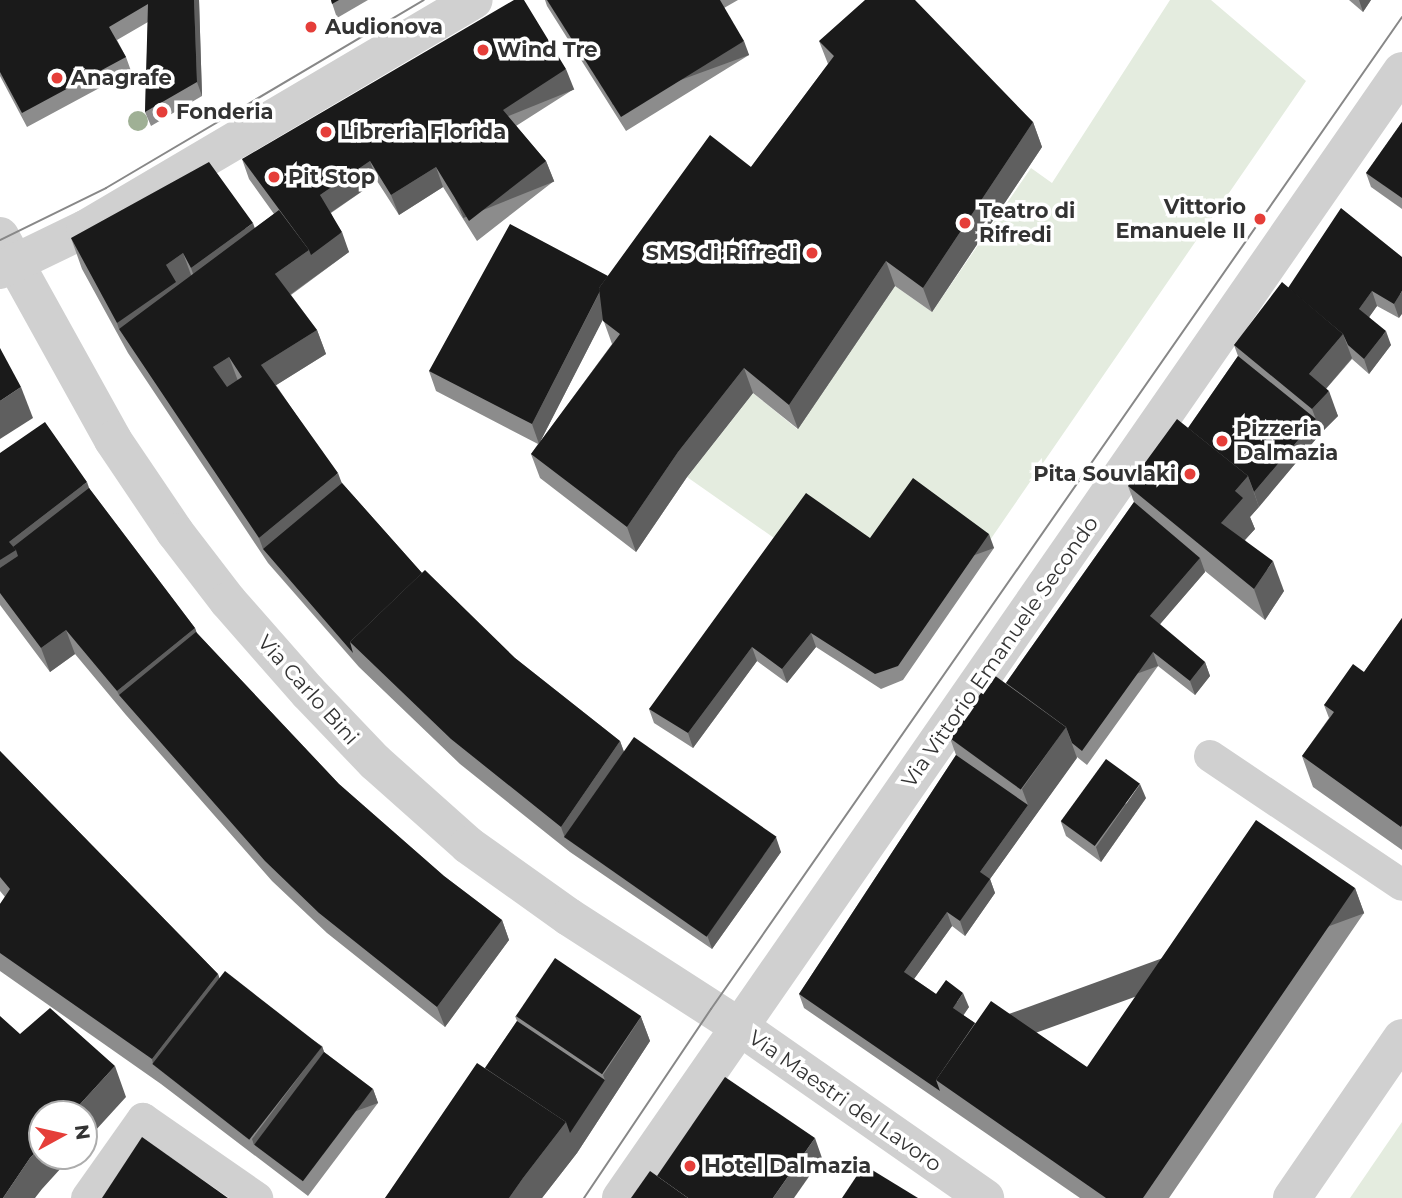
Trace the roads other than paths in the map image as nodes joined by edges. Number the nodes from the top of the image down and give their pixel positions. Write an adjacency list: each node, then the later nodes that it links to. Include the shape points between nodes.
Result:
1 (474, 0): 3 (street, via 85,229)
2 (1402, 71): 6 (street, Via Vittorio Emanuele Secondo)
3 (4, 257): 6 (street, Via Carlo Bini, via 147,492 228,601 374,762 468,845 569,917)
4 (1210, 756): 5 (lane)
5 (1402, 885)
6 (740, 1027): 10 (street, Via Vittorio Emanuele Secondo); 11 (street, Via Maestri del Lavoro)
7 (1402, 1038): 12 (street)
8 (87, 1198): 9 (lane, via 143,1119)
9 (257, 1198)
10 (621, 1198)
11 (985, 1198)
12 (1292, 1198)

